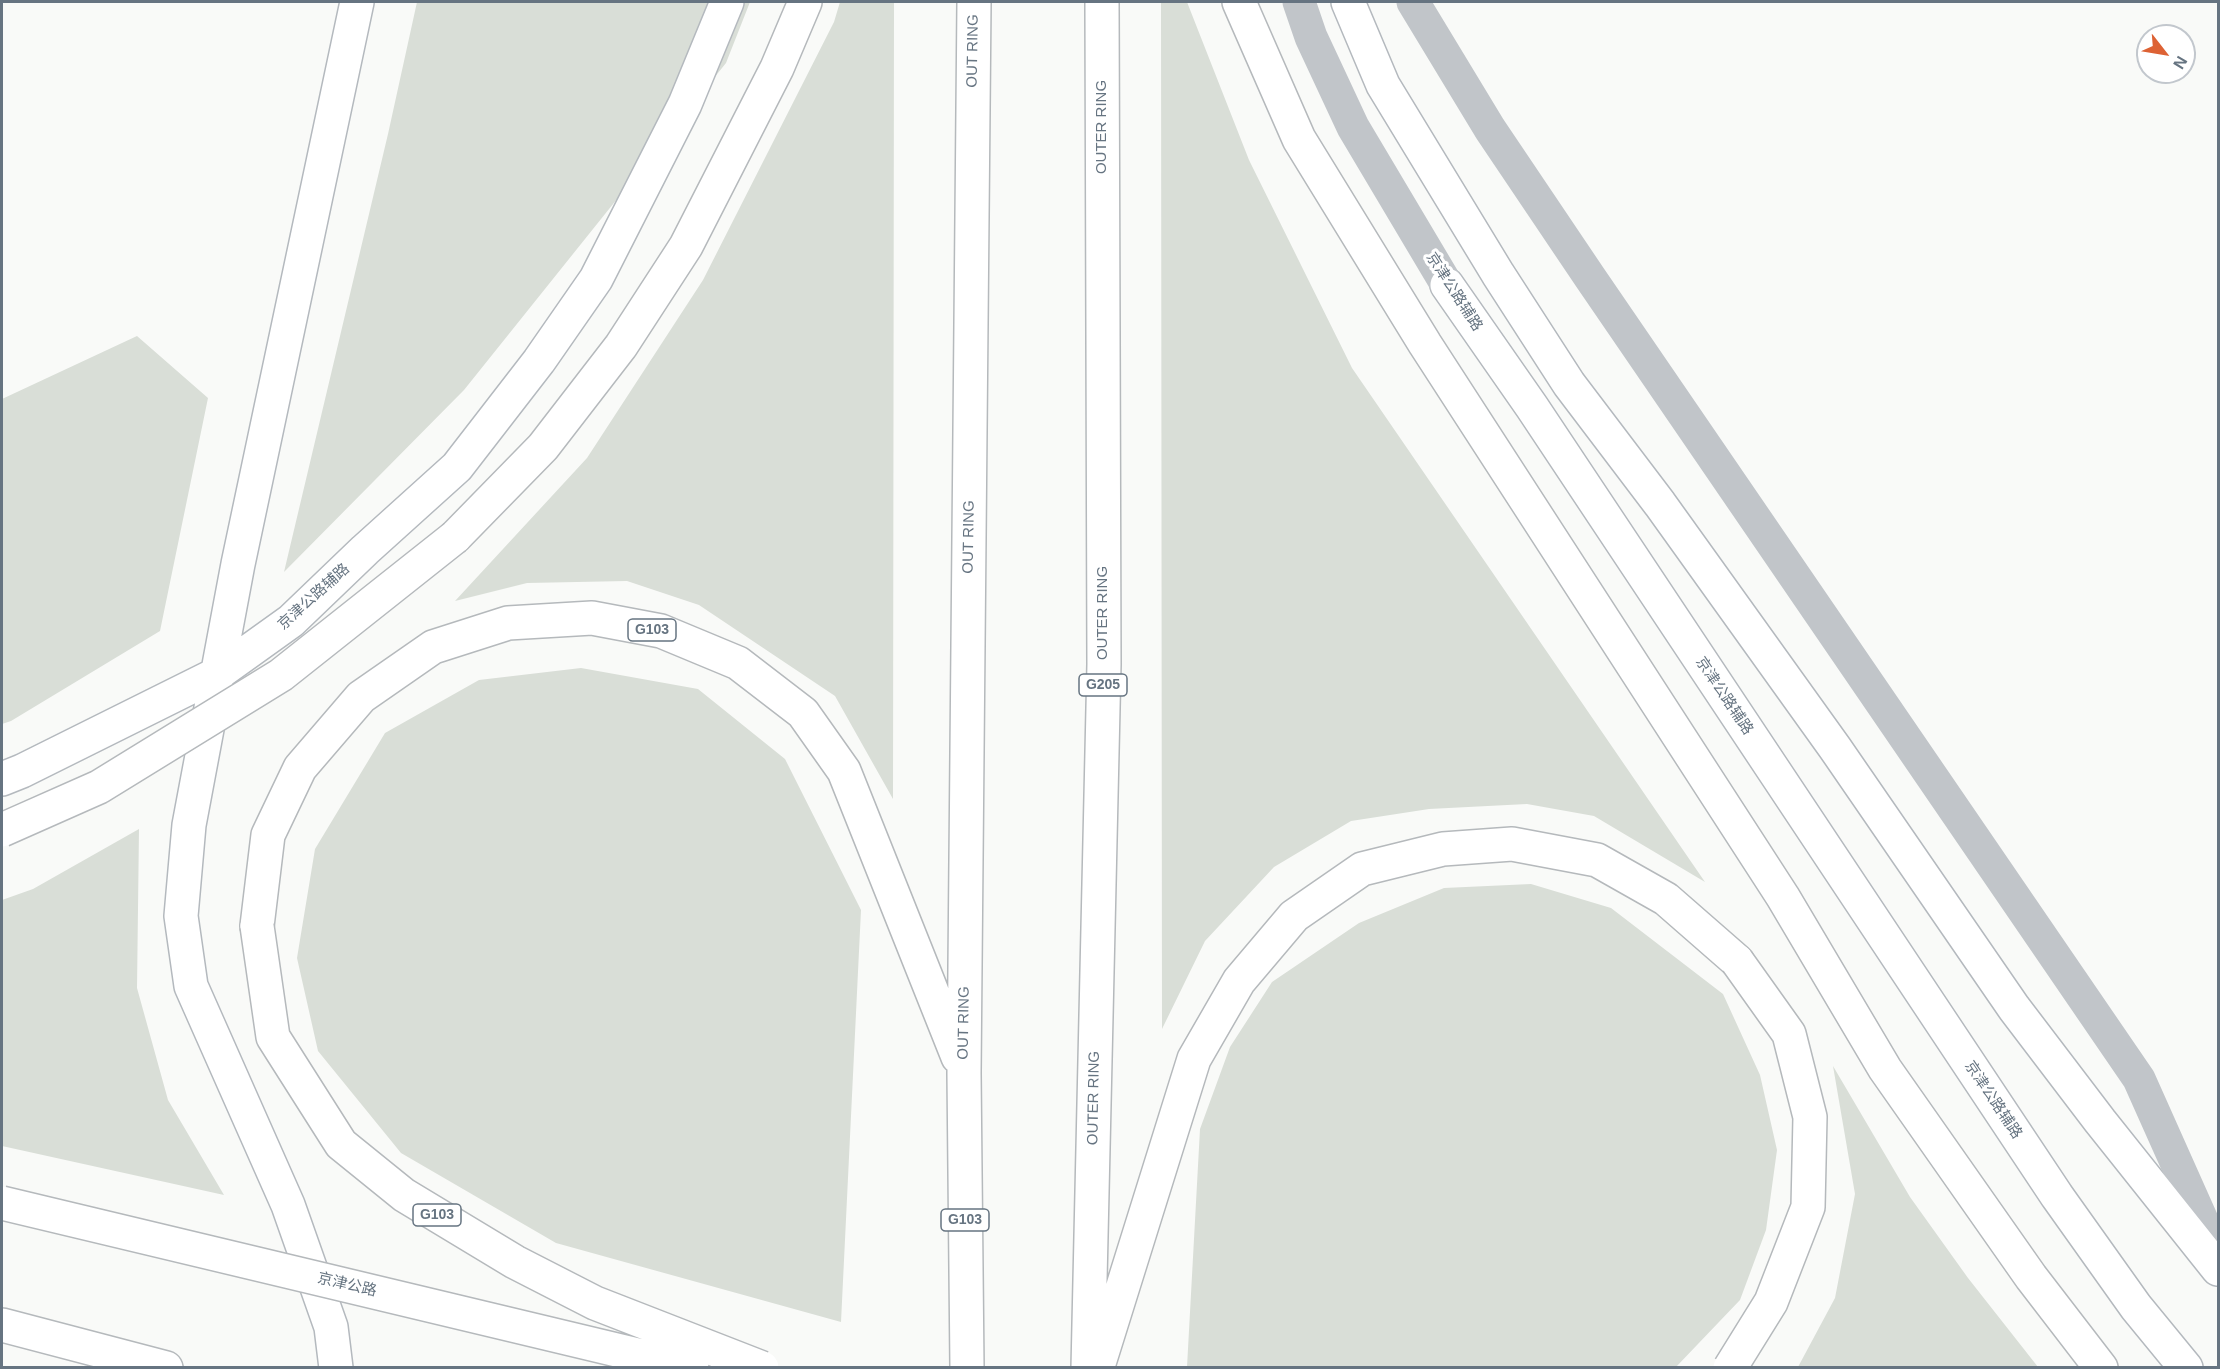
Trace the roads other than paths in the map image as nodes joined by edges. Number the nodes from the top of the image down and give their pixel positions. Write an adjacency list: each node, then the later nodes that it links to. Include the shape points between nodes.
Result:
1 (357, 2): 13 (main road)
2 (727, 2): 13 (main road, 京津公路辅路, via 685,104 640,195 596,279 539,361 457,467 291,621)
3 (805, 2): 15 (main road, bridge, via 777,68 686,246 621,346 543,447 454,537 281,675 99,787)
4 (974, 2): 16 (main road, OUT RING)
5 (1102, 2): 26 (main road, OUTER RING / G205, via 1104,664)
6 (1239, 2): 29 (main road, via 1299,140 1425,344 1782,897 1885,1069 2031,1277)
7 (1299, 2): 10 (street, 京津公路辅路, via 1353,127)
8 (1347, 2): 11 (main road, via 1383,85)
9 (1413, 2): 18 (street, via 1490,129 1589,276 2139,1079)
10 (1447, 285): 12 (main road, 京津公路辅路)
11 (1569, 384): 12 (main road); 19 (main road, via 1835,748 2014,1008)
12 (1532, 407): 30 (main road, 京津公路辅路, via 2057,1196 2136,1307)
13 (217, 674): 14 (main road, 京津公路辅路); 22 (main road, via 189,825 181,916 191,986 288,1205 331,1328)
14 (2, 779)
15 (2, 830)
16 (964, 1073): 24 (main road, G103, bridge, via 844,771 803,713 738,663 661,632 592,618 508,623 433,647 361,697 300,768 268,835 257,926 273,1037 341,1144 404,1195 515,1262 595,1303); 25 (main road, G103)
17 (2, 1203): 23 (main road, 京津公路, bridge)
18 (2218, 1256)
19 (2218, 1269)
20 (2, 1325): 21 (main road)
21 (166, 1368)
22 (336, 1368)
23 (692, 1368)
24 (762, 1368)
25 (967, 1368)
26 (1088, 1368)
27 (1097, 1368): 28 (main road, bridge, via 1194,1059 1239,981 1294,916 1362,869 1443,849 1512,844 1597,860 1666,899 1737,961 1789,1034 1810,1118 1808,1207 1771,1302)
28 (1730, 1368)
29 (2101, 1368)
30 (2186, 1368)

